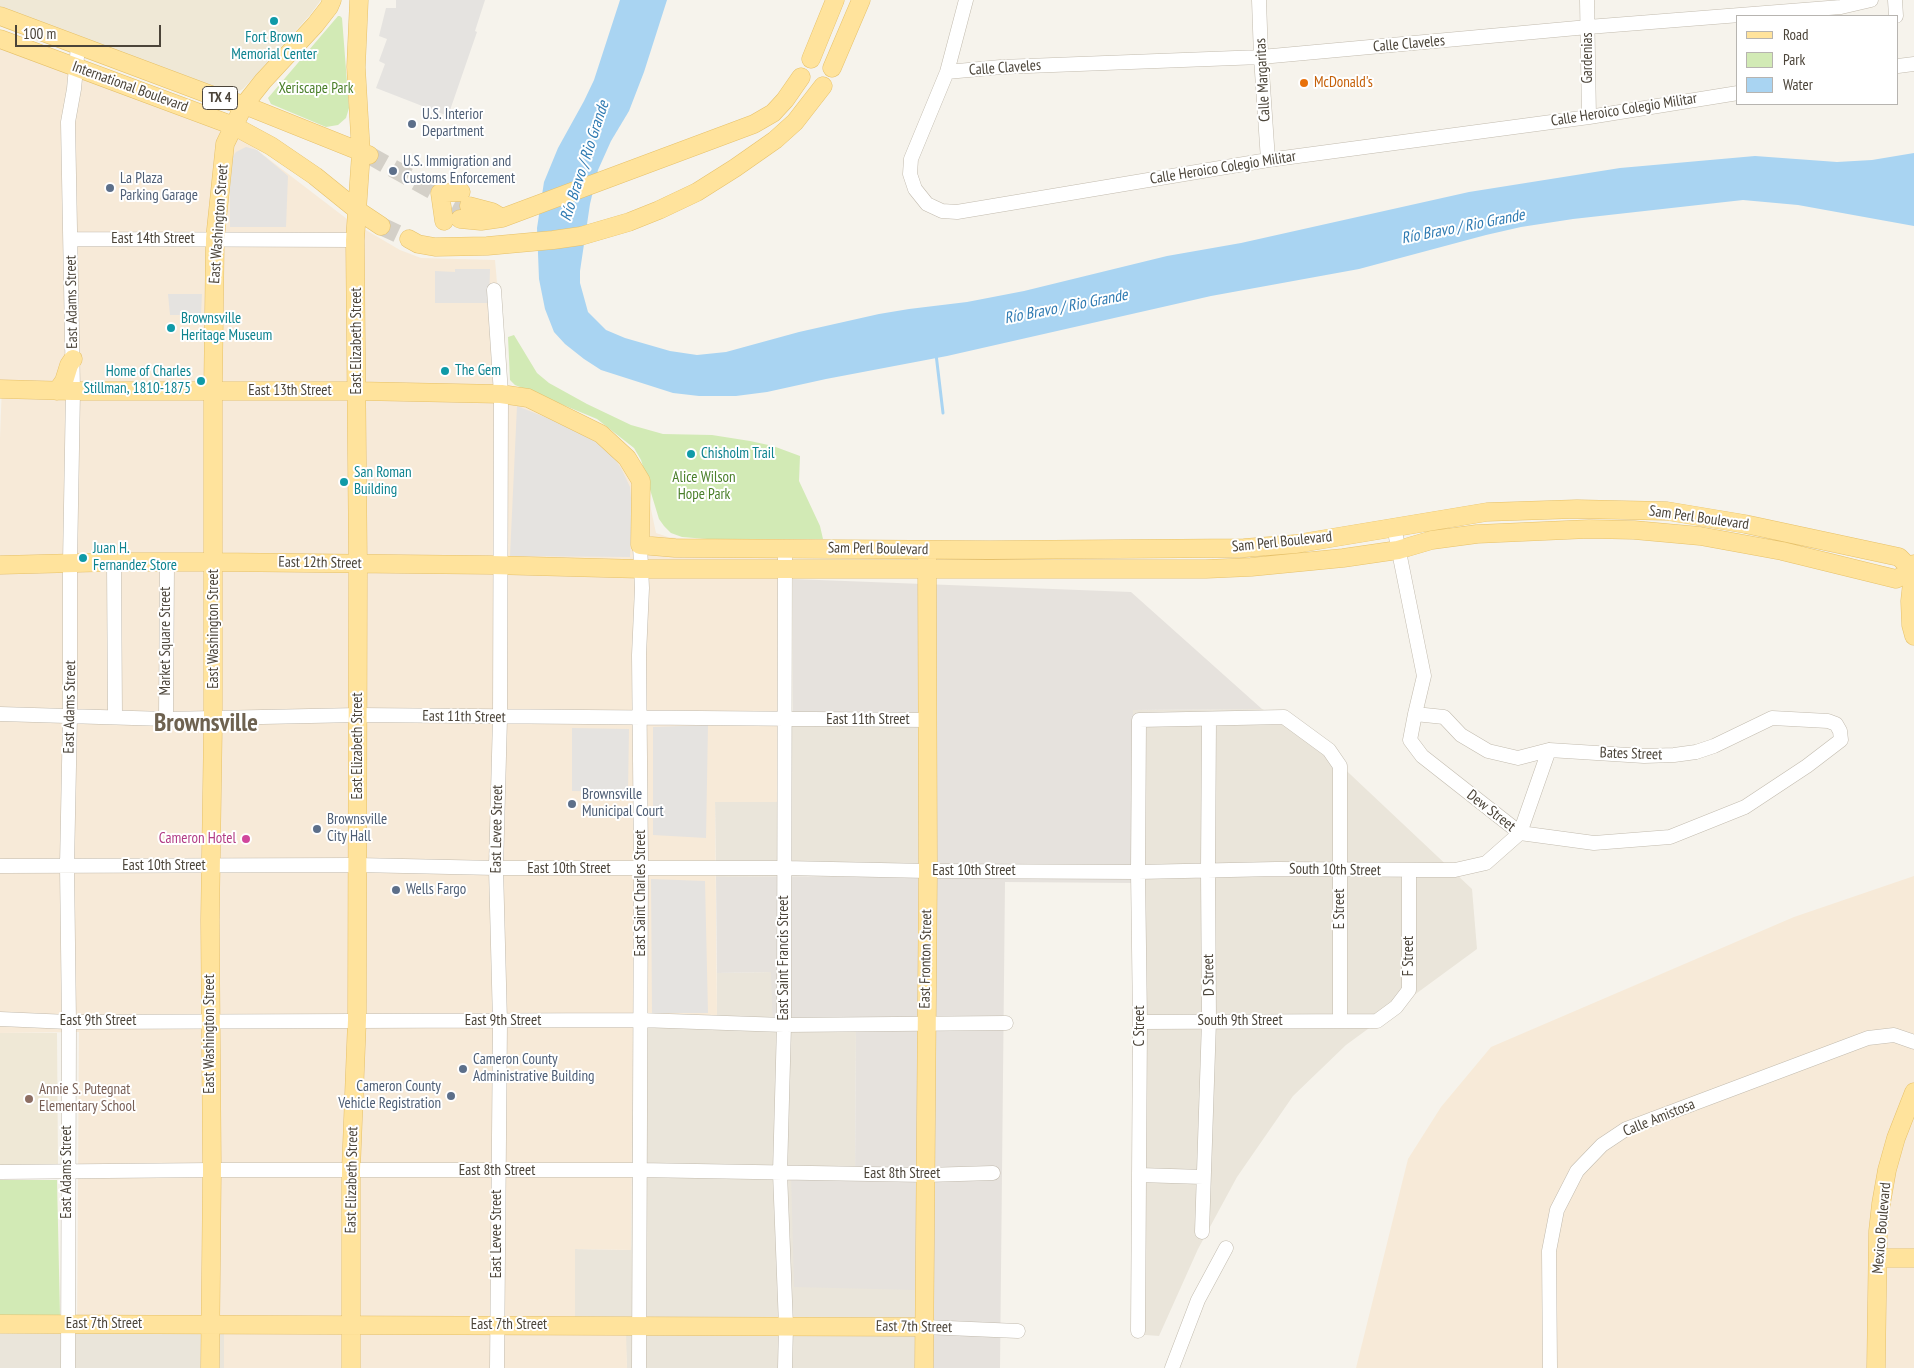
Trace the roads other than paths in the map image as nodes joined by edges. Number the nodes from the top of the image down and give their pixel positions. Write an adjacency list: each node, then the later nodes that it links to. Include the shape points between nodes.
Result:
1 (359, 0): 14 (main road, East Elizabeth Street)
2 (835, 0): 19 (main road)
3 (861, 0): 23 (main road)
4 (966, 0): 24 (street, Calle Heroico Colegio Militar)
5 (1259, 0): 18 (street, Calle Margaritas)
6 (1587, 0): 15 (street, Gardenias)
7 (1871, 0): 11 (street, Calle Claveles, via 1841,7)
8 (1896, 0): 12 (street)
9 (330, 3): 14 (main road, via 346,5); 28 (main road, East Washington Street)
10 (1736, 15): 15 (street, Calle Claveles)
11 (1740, 15)
12 (1896, 15)
13 (0, 16): 17 (main road, International Boulevard / TX 4)
14 (358, 18): 31 (main road, East Elizabeth Street, via 356,67)
15 (1588, 27): 18 (street, Calle Claveles); 29 (street, Gardenias)
16 (0, 39): 22 (main road, International Boulevard / TX 4)
17 (78, 46): 22 (street, East Adams Street); 28 (main road, International Boulevard / TX 4)
18 (1261, 57): 24 (street, Calle Claveles, via 1001,66); 32 (street, Calle Margaritas)
19 (811, 59)
20 (1914, 64): 21 (street)
21 (1899, 66)
22 (76, 67): 30 (main road, International Boulevard / TX 4); 36 (street, East Adams Street, via 68,122)
23 (832, 68)
24 (947, 72): 32 (street, Calle Heroico Colegio Militar, via 911,159 910,174 915,189 928,204 942,211 957,212)
25 (801, 77): 33 (main road, via 773,113 754,124 502,218)
26 (823, 86): 38 (main road, via 795,122 775,140 697,192 659,210 601,231 553,240 435,247)
27 (1736, 92): 29 (street, Calle Heroico Colegio Militar)
28 (244, 105): 30 (main road, East Washington Street); 31 (main road, International Boulevard / TX 4)
29 (1589, 117): 32 (street, Calle Heroico Colegio Militar)
30 (234, 126): 34 (main road, International Boulevard / TX 4, via 315,176); 37 (main road, East Washington Street, via 225,144)
31 (365, 154): 34 (main road, East Elizabeth Street)
32 (1268, 160)
33 (459, 209): 33 (main road, via 438,193)
34 (357, 210): 35 (main road, International Boulevard); 39 (main road, East Elizabeth Street)
35 (381, 226)
36 (71, 239): 37 (street, East 14th Street); 41 (street, East Adams Street)
37 (215, 239): 39 (street, East 14th Street); 43 (main road, East Washington Street)
38 (409, 239)
39 (355, 240): 45 (main road, East Elizabeth Street)
40 (494, 290): 46 (street, East Levee Street)
41 (73, 359): 44 (main road, via 61,386)
42 (0, 389): 44 (main road, East 13th Street)
43 (213, 390): 44 (main road, East 13th Street); 45 (main road, East 13th Street); 56 (main road, East Washington Street)
44 (65, 391): 57 (street, East Adams Street)
45 (357, 391): 46 (main road, East 13th Street); 59 (main road, East Elizabeth Street)
46 (501, 394): 47 (main road, East 13th Street, via 528,398); 61 (street, East Levee Street)
47 (601, 434): 51 (main road, East Saint Charles Street, via 627,458 641,481)
48 (1591, 509): 49 (main road, Sam Perl Boulevard, via 1487,512); 50 (main road); 65 (main road, Sam Perl Boulevard, via 1667,511 1745,524 1899,557)
49 (1394, 527): 53 (main road, Sam Perl Boulevard, via 1295,544 1244,548); 54 (street, Dew Street)
50 (1589, 529): 54 (main road, Sam Perl Boulevard, via 1477,534 1432,540); 65 (main road, Sam Perl Boulevard, via 1709,538 1782,550 1896,579)
51 (640, 545): 52 (main road, Sam Perl Boulevard); 62 (street, East Saint Charles Street)
52 (785, 548): 53 (main road, Sam Perl Boulevard); 63 (street, East Saint Francis Street)
53 (927, 550): 64 (main road, East Fronton Street)
54 (1398, 550): 64 (main road, Sam Perl Boulevard, via 1206,569); 68 (street, Dew Street, via 1424,676)
55 (114, 562): 57 (main road, East 12th Street); 58 (main road, East 12th Street); 71 (street)
56 (214, 562): 58 (main road, East 12th Street); 59 (main road, East 12th Street); 72 (main road, East Washington Street)
57 (70, 563): 60 (main road, East 12th Street); 69 (street, East Adams Street)
58 (167, 563): 76 (street, Market Square Street)
59 (357, 564): 61 (main road, East 12th Street); 70 (main road, East Elizabeth Street)
60 (0, 565)
61 (500, 565): 62 (main road, East 12th Street); 73 (street, East Levee Street)
62 (641, 569): 63 (main road, Sam Perl Boulevard); 74 (street, East Saint Charles Street)
63 (784, 569): 64 (main road, Sam Perl Boulevard); 77 (street, East Saint Francis Street)
64 (927, 569): 78 (main road, East Fronton Street)
65 (1913, 569): 66 (main road, via 1910,601)
66 (1914, 636)
67 (0, 714): 69 (street, East 11th Street)
68 (1415, 714): 80 (street, Bates Street, via 1444,716 1461,735 1488,750 1518,758); 81 (street, Dew Street, via 1410,740 1422,756)
69 (70, 715): 71 (street, East 11th Street); 84 (street, East Adams Street)
70 (358, 715): 72 (street, East 11th Street); 73 (street, East 11th Street); 82 (main road, East Elizabeth Street)
71 (115, 717): 76 (street, East 11th Street)
72 (213, 717): 76 (street, East 11th Street); 85 (main road, East Washington Street)
73 (500, 718): 74 (street, East 11th Street); 86 (street, East Levee Street)
74 (641, 718): 77 (street, East 11th Street); 88 (street, East Saint Charles Street)
75 (1210, 718): 89 (street, D Street); 90 (street, E Street, via 1284,717 1329,750 1340,766); 93 (street, C Street, via 1139,720)
76 (166, 719)
77 (784, 720): 78 (street, East 11th Street); 87 (street, East Saint Francis Street)
78 (927, 720): 91 (main road, East Fronton Street)
79 (1841, 740): 80 (street, Bates Street, via 1836,724 1772,718 1696,752 1644,756); 81 (street, Dew Street, via 1745,807 1670,837 1594,843)
80 (1550, 750): 81 (street)
81 (1520, 833): 92 (street, South 10th Street, via 1486,863 1455,870)
82 (357, 865): 85 (street, East 10th Street); 86 (street, East 10th Street); 96 (main road, East Elizabeth Street)
83 (0, 866): 84 (street, East 10th Street)
84 (67, 866): 85 (street, East 10th Street); 99 (street, East Adams Street)
85 (211, 866): 95 (main road, East Washington Street)
86 (496, 868): 88 (street, East 10th Street); 100 (street, East Levee Street)
87 (784, 868): 88 (street, East 10th Street); 91 (street, East 10th Street); 105 (street, East Saint Francis Street)
88 (641, 869): 97 (street, East Saint Charles Street)
89 (1208, 870): 90 (street, South 10th Street); 93 (street, South 10th Street); 98 (street, D Street)
90 (1339, 870): 92 (street, South 10th Street); 102 (street, E Street)
91 (928, 871): 93 (street, East 10th Street); 103 (main road, East Fronton Street)
92 (1409, 871): 102 (street, F Street, via 1409,990 1396,1007 1378,1021)
93 (1138, 872): 101 (street, C Street)
94 (0, 1019): 99 (street, East 9th Street)
95 (210, 1020): 96 (street, East 9th Street); 99 (street, East 9th Street); 108 (main road, East Washington Street)
96 (357, 1020): 100 (street, East 9th Street); 109 (main road, East Elizabeth Street)
97 (640, 1020): 100 (street, East 9th Street); 105 (street, East 9th Street); 110 (street, East Saint Charles Street)
98 (1209, 1021): 101 (street, South 9th Street); 102 (street, South 9th Street); 118 (street, D Street)
99 (69, 1022): 113 (street, East Adams Street)
100 (500, 1022): 111 (street, East Levee Street)
101 (1140, 1022): 117 (street, C Street)
102 (1340, 1022)
103 (926, 1023): 104 (street, East 9th Street); 105 (street, East 9th Street); 116 (main road, East Fronton Street)
104 (1006, 1023)
105 (784, 1025): 114 (street, East Saint Francis Street)
106 (1914, 1042): 141 (street, Calle Amistosa, via 1894,1035 1868,1038 1626,1129 1602,1145 1578,1170 1557,1210 1549,1251)
107 (1914, 1092): 121 (main road, Mexico Boulevard, via 1887,1170 1881,1204)
108 (212, 1170): 109 (street, East 8th Street); 113 (street, East 8th Street); 125 (main road, East Washington Street)
109 (351, 1170): 111 (street, East 8th Street); 126 (main road, East Elizabeth Street)
110 (639, 1170): 111 (street, East 8th Street); 114 (street, East 8th Street); 128 (street, East Saint Charles Street)
111 (498, 1171): 127 (street, East Levee Street)
112 (0, 1172): 113 (street, East 8th Street)
113 (67, 1172): 124 (street, East Adams Street)
114 (780, 1173): 116 (street, East 8th Street); 129 (street, East Saint Francis Street)
115 (993, 1173): 116 (street, East 8th Street)
116 (926, 1175): 130 (main road, East Fronton Street)
117 (1139, 1175): 118 (street); 132 (street, C Street)
118 (1203, 1177): 119 (street, D Street)
119 (1202, 1232)
120 (1226, 1248): 140 (street, via 1198,1300)
121 (1878, 1258): 122 (main road); 142 (main road, Mexico Boulevard)
122 (1914, 1258)
123 (0, 1324): 124 (main road, East 7th Street)
124 (68, 1324): 125 (main road, East 7th Street); 133 (street, East Adams Street)
125 (210, 1324): 126 (main road, East 7th Street); 134 (main road, East Washington Street)
126 (351, 1325): 127 (main road, East 7th Street); 135 (main road, East Elizabeth Street)
127 (498, 1325): 128 (main road, East 7th Street); 136 (street, East Levee Street)
128 (639, 1326): 129 (main road, East 7th Street); 137 (street, East Saint Charles Street)
129 (786, 1326): 130 (main road, East 7th Street); 138 (street, East Saint Francis Street)
130 (924, 1327): 131 (street, East 7th Street); 139 (main road, East Fronton Street)
131 (1018, 1331)
132 (1138, 1331)
133 (68, 1368)
134 (210, 1368)
135 (351, 1368)
136 (497, 1368)
137 (639, 1368)
138 (785, 1368)
139 (924, 1368)
140 (1172, 1368)
141 (1550, 1368)
142 (1876, 1368)

